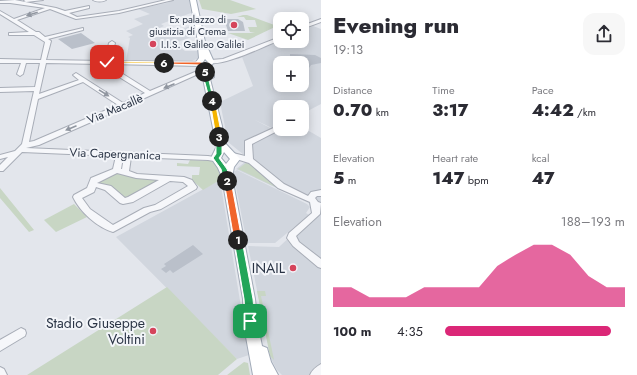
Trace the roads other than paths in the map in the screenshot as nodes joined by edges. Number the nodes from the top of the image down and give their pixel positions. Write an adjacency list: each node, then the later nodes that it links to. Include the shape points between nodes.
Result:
1 (41, 0): 6 (street)
2 (95, 0): 3 (street)
3 (104, 0)
4 (171, 0): 11 (street, via 90,17 76,18)
5 (193, 0): 25 (main road)
6 (9, 1): 7 (street); 9 (street)
7 (0, 2)
8 (87, 7): 11 (street)
9 (50, 8): 11 (street); 12 (street, one-way to 12)
10 (0, 12): 12 (street)
11 (64, 13)
12 (14, 20): 16 (street)
13 (321, 20): 14 (street)
14 (309, 25)
15 (81, 28): 18 (street)
16 (37, 32): 17 (street); 18 (street)
17 (11, 34)
18 (46, 38): 23 (street, via 48,40)
19 (273, 41): 25 (street, Via Macallè, via 227,62)
20 (112, 43): 24 (street)
21 (0, 61): 22 (street)
22 (24, 61): 23 (street); 26 (street)
23 (44, 62): 24 (street); 29 (street)
24 (105, 62): 25 (street); 32 (street, via 105,66 110,70)
25 (205, 63): 32 (street, Via Macallè, one-way to 32); 40 (main road, via 213,92 211,96)
26 (20, 74)
27 (76, 75): 28 (street)
28 (84, 80): 31 (street); 35 (street, one-way to 35)
29 (37, 89): 30 (street); 34 (street)
30 (0, 90)
31 (57, 90): 33 (street); 34 (street)
32 (150, 94): 35 (street, Via Macallè)
33 (66, 96)
34 (36, 98): 37 (street)
35 (124, 106): 37 (street, Via Macallè, one-way to 37)
36 (273, 130): 41 (street, via 248,143)
37 (22, 149): 38 (street, Via Capergnanica); 39 (street, Via Macallè); 42 (street)
38 (124, 155): 40 (street, Via Capergnanica); 44 (street)
39 (1, 157): 42 (street, via 6,157)
40 (223, 158): 41 (street, Via Capergnanica); 50 (main road)
41 (249, 160): 48 (street, via 275,182)
42 (7, 163): 43 (street)
43 (0, 169)
44 (121, 171): 45 (street, via 136,176); 46 (street, via 98,178)
45 (170, 178): 46 (street, via 130,200 123,201 108,188); 46 (street, via 189,182 193,187 114,229 90,213 78,201 77,197 91,190)
46 (93, 184)
47 (321, 193): 48 (street, via 316,193)
48 (315, 201): 49 (street, via 316,214 292,235 292,238)
49 (321, 264)
50 (249, 299): 54 (main road); 55 (main road, via 264,364)
51 (21, 333): 52 (street)
52 (0, 346)
53 (321, 370): 56 (street)
54 (260, 375)
55 (271, 375)
56 (316, 375)

